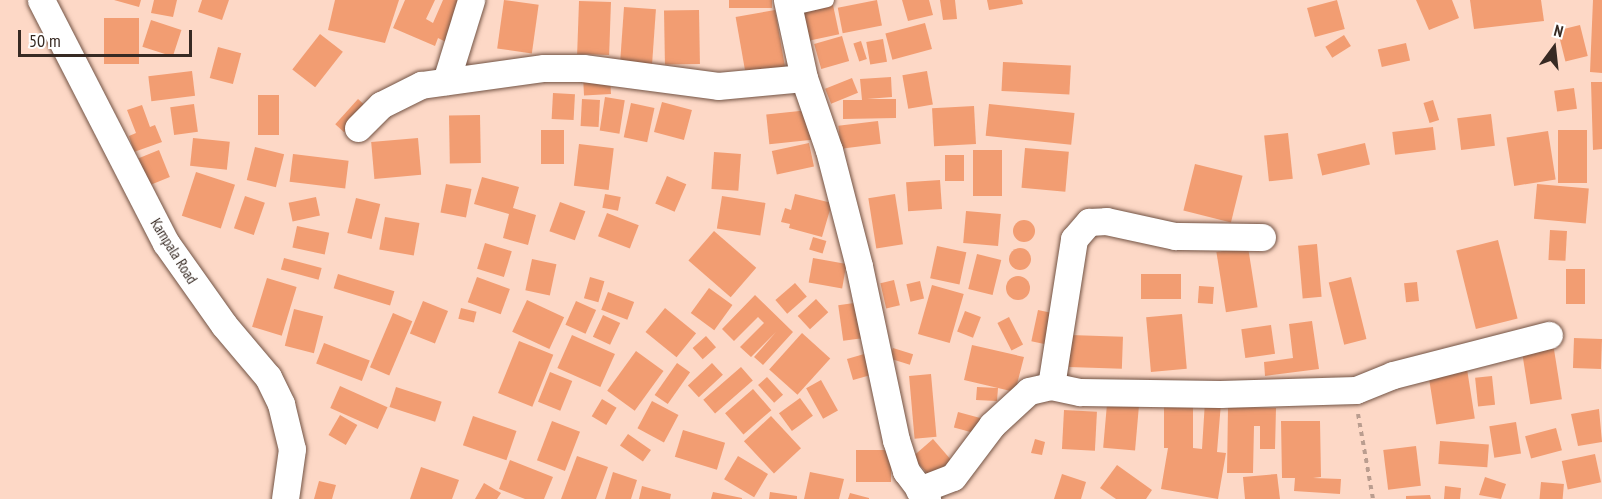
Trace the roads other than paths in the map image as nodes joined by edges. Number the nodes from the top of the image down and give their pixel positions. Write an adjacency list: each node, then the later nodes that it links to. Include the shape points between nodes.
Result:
1 (471, 0): 6 (street)
2 (827, 0): 3 (lane)
3 (788, 4): 5 (street)
4 (53, 7): 12 (street, Kampala Road, via 166,243 224,325 268,376 281,404 292,449)
5 (804, 78): 6 (street, via 718,86 583,68 544,68); 11 (street, via 829,150 860,266 896,440 906,471)
6 (446, 81): 7 (street, via 402,93 381,105)
7 (358, 128)
8 (1262, 237): 10 (street, via 1175,236 1106,221 1089,222 1074,239)
9 (1549, 335): 10 (street, via 1392,375 1356,390 1220,394 1080,392)
10 (1051, 386): 11 (street, via 1029,391 1014,401 953,477)
11 (923, 494)
12 (285, 499)

